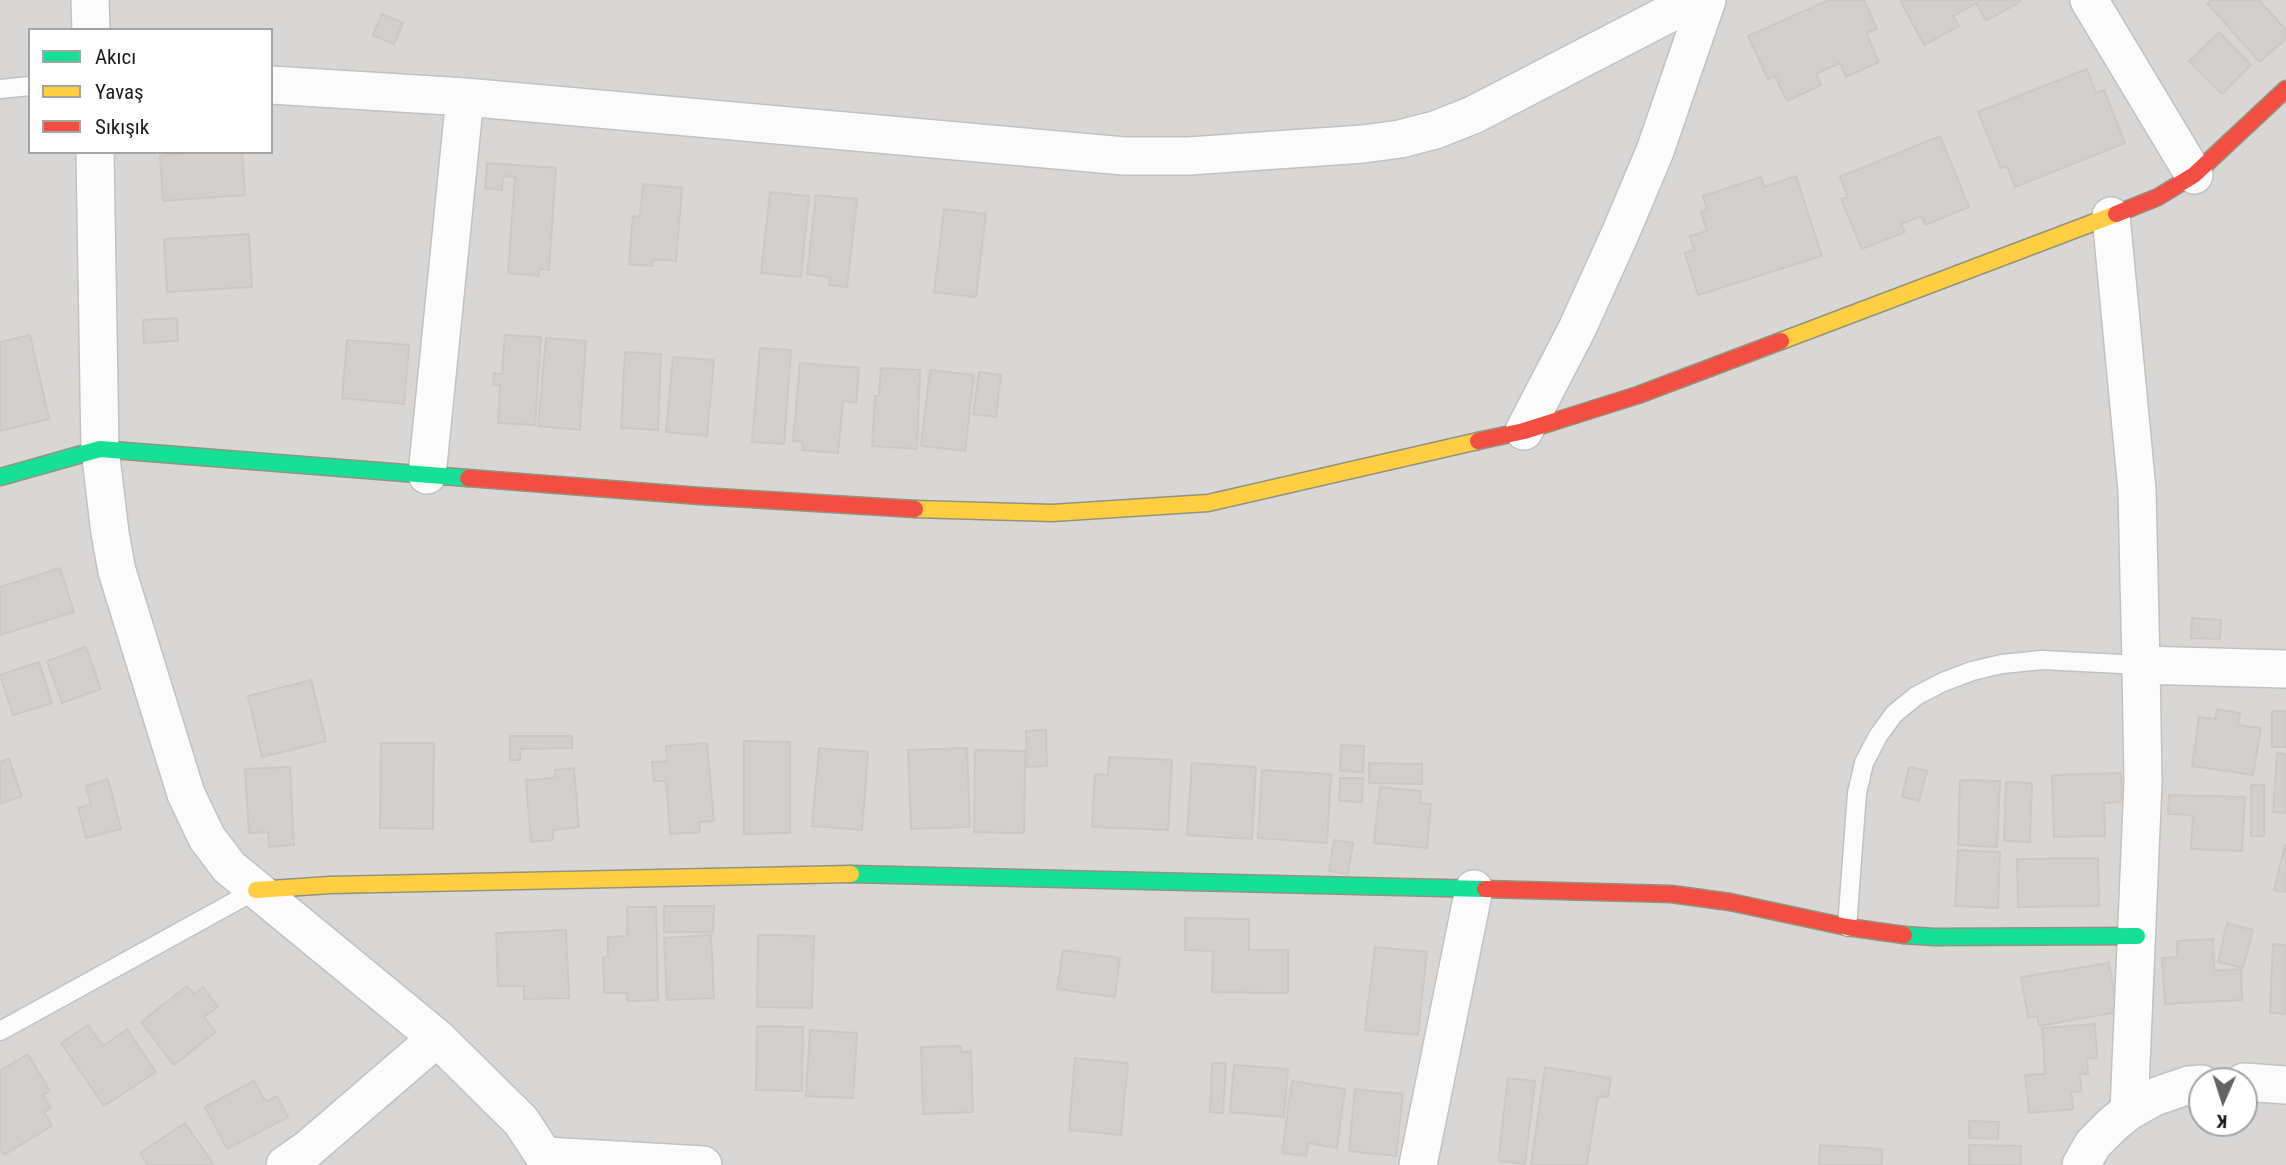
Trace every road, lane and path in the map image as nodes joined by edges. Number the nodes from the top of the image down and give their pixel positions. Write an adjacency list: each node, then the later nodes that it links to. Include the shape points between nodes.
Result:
1 (90, 0): 5 (street)
2 (1695, 0): 10 (street, via 1473,115 1435,130 1363,144 1124,156)
3 (1707, 0): 14 (street, via 1655,151 1620,234)
4 (2090, 0): 12 (street)
5 (91, 28)
6 (273, 85): 10 (street)
7 (28, 86): 8 (lane)
8 (0, 89)
9 (2286, 89): 12 (street)
10 (465, 97): 16 (street)
11 (95, 154): 15 (street)
12 (2194, 174): 13 (street, via 2158,197)
13 (2111, 216): 14 (street, via 1638,395); 18 (street, via 2137,490)
14 (1524, 431): 16 (street, via 1208,503 1052,513 714,497)
15 (100, 449): 16 (street); 17 (street); 21 (street, via 117,571 186,794 207,838 229,867)
16 (427, 475)
17 (0, 477)
18 (2141, 665): 19 (street); 22 (lane, via 2042,660 2002,664 1943,682 1894,714 1864,763 1857,793); 23 (street, via 2143,782)
19 (2286, 669)
20 (1474, 889): 21 (street, via 854,874); 22 (street, via 1671,894); 33 (street)
21 (256, 890): 24 (lane); 25 (street)
22 (1847, 928): 23 (street, via 1934,937)
23 (2137, 936): 29 (street)
24 (0, 1031)
25 (437, 1038): 30 (street, via 521,1121); 31 (street)
26 (2258, 1083): 28 (street)
27 (2188, 1085): 29 (street)
28 (2286, 1085)
29 (2129, 1111): 34 (street, via 2093,1144)
30 (548, 1161): 32 (street)
31 (285, 1165)
32 (703, 1165)
33 (1418, 1165)
34 (2081, 1165)

